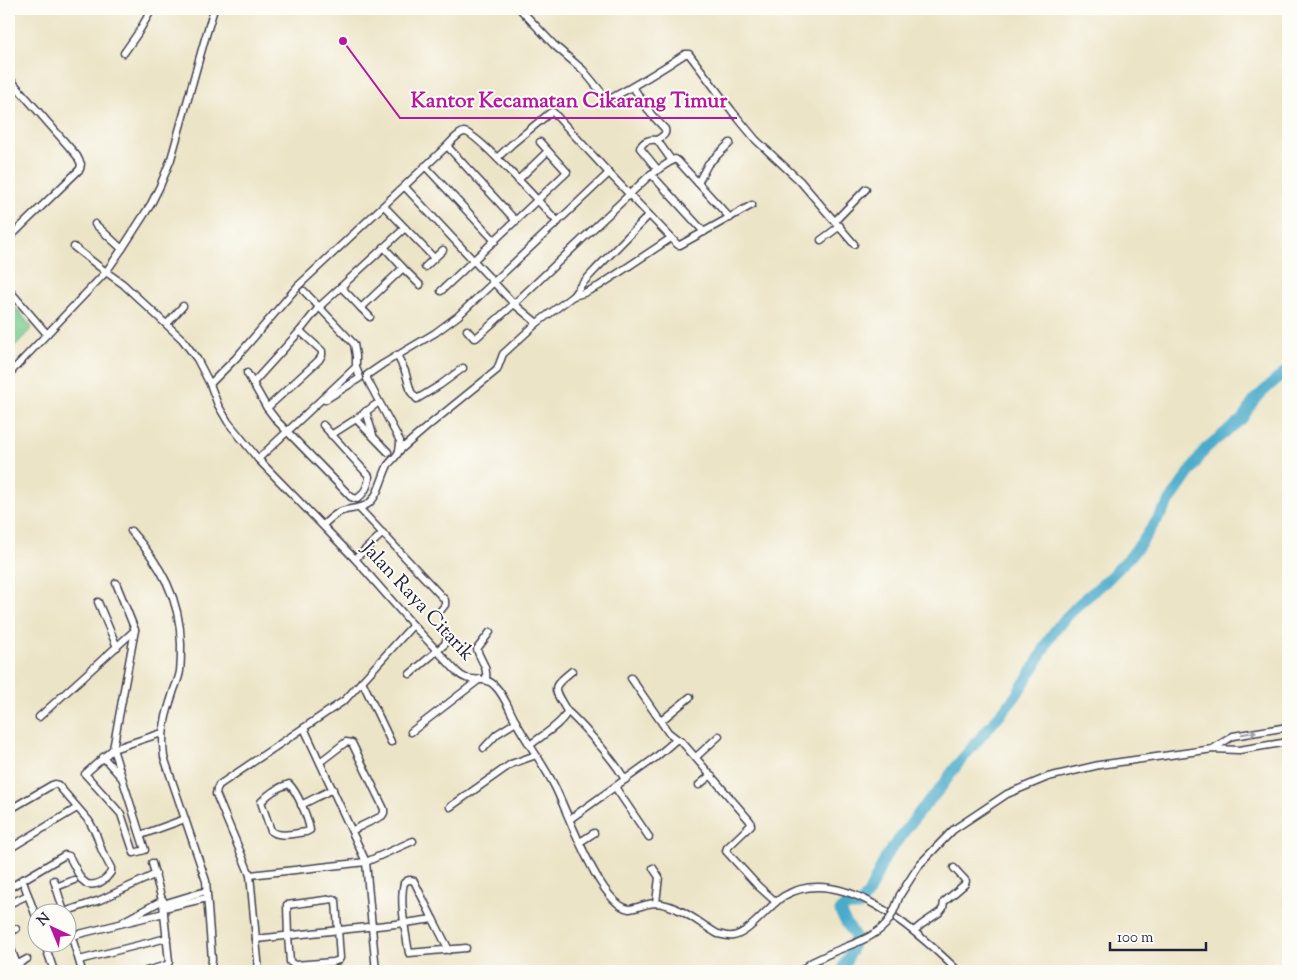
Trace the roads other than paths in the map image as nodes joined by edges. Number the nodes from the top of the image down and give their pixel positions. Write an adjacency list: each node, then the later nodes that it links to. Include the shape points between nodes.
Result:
1 (152, 9): 4 (street)
2 (214, 9): 41 (street, via 166,172 151,204)
3 (520, 9): 6 (street, via 583,70 607,99)
4 (124, 53)
5 (9, 78): 34 (street, via 81,164 80,169)
6 (633, 87): 7 (street, via 666,131); 30 (street, via 689,54 756,140 800,181)
7 (657, 140): 13 (street); 15 (street, via 647,141 640,148)
8 (540, 142): 11 (street)
9 (730, 143): 19 (street, via 708,164)
10 (446, 146): 12 (street, via 460,134 468,132); 14 (street); 28 (street)
11 (548, 151): 18 (street); 23 (street, via 567,172)
12 (497, 158): 16 (street, via 553,112); 18 (street)
13 (672, 161): 15 (street); 19 (street, via 678,161)
14 (425, 166): 20 (street); 37 (street)
15 (658, 170): 17 (street)
16 (609, 173): 22 (street); 29 (street)
17 (651, 174): 22 (street); 33 (street)
18 (518, 180): 23 (street)
19 (698, 183): 27 (street)
20 (405, 186): 25 (street); 44 (street)
21 (866, 189): 30 (street)
22 (629, 194): 26 (street); 55 (street)
23 (538, 200): 28 (street); 29 (street)
24 (752, 205): 27 (street)
25 (384, 206): 32 (street); 71 (street, via 298,286)
26 (649, 215): 35 (street); 54 (street)
27 (730, 218): 33 (street)
28 (516, 221): 37 (street)
29 (558, 222): 48 (street)
30 (837, 223): 36 (street); 38 (street)
31 (95, 224): 41 (street)
32 (404, 228): 40 (street); 43 (street)
33 (704, 232): 35 (street, via 680,245)
34 (9, 238)
35 (671, 238): 54 (street, via 599,286)
36 (821, 240)
37 (495, 241): 44 (street)
38 (854, 244)
39 (74, 247): 47 (street, Jalan Raya Citarik)
40 (384, 247): 46 (street); 50 (street)
41 (122, 250): 47 (street)
42 (443, 250): 43 (street)
43 (434, 258): 45 (street)
44 (474, 260): 48 (street); 53 (street)
45 (425, 267)
46 (403, 268): 49 (street); 58 (street)
47 (106, 272): 61 (street, Jalan Raya Citarik); 64 (street)
48 (494, 283): 55 (street); 65 (street, via 458,316)
49 (420, 285)
50 (340, 286): 57 (street); 58 (street)
51 (9, 290): 64 (street)
52 (304, 290): 57 (street)
53 (441, 291)
54 (573, 296): 60 (street)
55 (514, 304): 60 (street); 62 (street, via 476,338)
56 (183, 306): 61 (street)
57 (319, 307): 63 (street); 66 (street, via 354,344)
58 (361, 308): 59 (street)
59 (370, 317)
60 (537, 323): 82 (street, via 503,354 497,370)
61 (167, 324): 71 (street, Jalan Raya Citarik, via 197,359)
62 (467, 330)
63 (300, 331): 70 (street); 73 (street, via 322,352 322,356)
64 (47, 334): 69 (street)
65 (397, 355): 67 (street, via 411,392 417,399); 82 (street, via 367,376 400,441)
66 (356, 367): 74 (street); 74 (street, via 360,378)
67 (463, 368)
68 (247, 372): 70 (street)
69 (9, 374)
70 (253, 383): 73 (street)
71 (210, 384): 83 (street, Jalan Raya Citarik, via 228,422)
72 (375, 405): 75 (street)
73 (267, 408): 78 (street)
74 (309, 410): 78 (street)
75 (366, 411): 76 (street); 80 (street)
76 (356, 419): 79 (street); 80 (street)
77 (323, 425): 79 (street)
78 (287, 431): 79 (street, via 356,499 366,490 369,476); 83 (street)
79 (331, 434)
80 (373, 436): 81 (street)
81 (388, 452)
82 (398, 452): 84 (street, via 372,500)
83 (258, 459): 85 (street, Jalan Raya Citarik)
84 (359, 508): 85 (street, via 339,512); 87 (street)
85 (323, 525): 88 (street, Jalan Raya Citarik)
86 (131, 531): 111 (street, via 169,586 180,624 180,672)
87 (383, 533): 88 (street); 91 (street, via 445,600)
88 (355, 559): 92 (street, Jalan Raya Citarik)
89 (116, 583): 93 (street)
90 (98, 602): 96 (street)
91 (441, 610)
92 (413, 625): 97 (street, Jalan Raya Citarik); 102 (street)
93 (135, 630): 96 (street); 118 (street)
94 (490, 632): 101 (street, via 477,651 486,667)
95 (447, 637): 97 (street)
96 (117, 646): 105 (street)
97 (437, 652): 99 (street); 101 (street, Jalan Raya Citarik, via 461,676)
98 (572, 671): 104 (street, via 556,686)
99 (410, 674)
100 (631, 678): 106 (street)
101 (483, 679): 107 (street, Jalan Raya Citarik, via 501,694); 110 (street)
102 (362, 681): 109 (street, via 345,700); 114 (street)
103 (690, 697): 106 (street)
104 (567, 711): 116 (street, via 561,721); 126 (street, via 580,722)
105 (39, 717)
106 (661, 721): 113 (street)
107 (516, 722): 116 (street, Jalan Raya Citarik); 117 (street, via 497,734)
108 (1288, 727): 119 (street, one-way to 108, via 1233,736)
109 (304, 728): 123 (street); 148 (street, via 217,789 216,794)
110 (411, 732)
111 (162, 733): 118 (street); 135 (street, via 164,757)
112 (719, 736): 122 (street)
113 (677, 739): 122 (street); 126 (street)
114 (391, 742)
115 (1288, 742): 119 (street, via 1239,750)
116 (530, 745): 120 (street, Jalan Raya Citarik)
117 (484, 748)
118 (113, 749): 121 (street); 125 (street)
119 (1213, 749): 189 (street, bridge, via 1099,765 1048,776 1006,794 953,830 920,864 883,928)
120 (536, 755): 131 (street, via 511,764); 134 (street, Jalan Raya Citarik)
121 (103, 757): 125 (street); 138 (street, via 85,774 121,814 134,853 145,850)
122 (696, 757): 124 (street)
123 (320, 762): 129 (street); 136 (street, via 346,742 352,743 384,809 382,816)
124 (711, 775): 127 (street); 156 (street, via 752,823 726,851)
125 (123, 779): 138 (street)
126 (625, 780): 128 (street)
127 (699, 785)
128 (615, 787): 134 (street); 139 (street)
129 (333, 789): 130 (street); 136 (street)
130 (301, 805): 130 (street, via 310,830 278,835 271,831 261,804 267,796 289,784)
131 (450, 807)
132 (10, 808): 133 (street, via 55,784)
133 (78, 808): 142 (street); 149 (street, via 96,834 111,868 110,874 101,882 86,884 69,856 65,855)
134 (570, 819): 141 (street, Jalan Raya Citarik)
135 (185, 820): 138 (street); 152 (street, via 206,881)
136 (353, 830): 143 (street)
137 (594, 833): 141 (street)
138 (141, 835)
139 (649, 837)
140 (413, 841): 143 (street)
141 (580, 842): 158 (street, Jalan Raya Citarik, via 603,887 617,904 629,909)
142 (9, 849)
143 (366, 862): 148 (street); 164 (street)
144 (152, 863): 147 (street)
145 (653, 868): 158 (street, via 659,877)
146 (954, 868): 167 (street, via 966,881 965,884 944,902 940,912)
147 (156, 874): 159 (street); 160 (street)
148 (250, 874): 172 (street)
149 (22, 879): 151 (street); 153 (street)
150 (74, 880): 155 (street, via 55,884)
151 (9, 888)
152 (207, 894): 159 (street); 186 (street)
153 (28, 895): 154 (street); 157 (street)
154 (31, 902)
155 (61, 902)
156 (776, 902): 158 (street, Jalan Raya Citarik, via 736,936 718,934 677,909); 167 (street, Jalan Raya Citarik, via 791,892 813,887 837,888 871,903)
157 (9, 904)
158 (656, 904)
159 (164, 906): 163 (street); 163 (street); 171 (street)
160 (78, 907)
161 (433, 919): 162 (street); 162 (street, via 414,881 408,880 402,892); 175 (street)
162 (405, 923): 164 (street); 175 (street, via 409,953)
163 (115, 925): 169 (street)
164 (372, 926): 166 (street); 188 (street)
165 (16, 929): 168 (street)
166 (339, 930): 170 (street); 170 (street, via 340,958 333,962 292,964); 170 (street, via 336,901 333,899 287,905)
167 (914, 931): 190 (street)
168 (9, 933)
169 (78, 934)
170 (288, 936): 172 (street)
171 (167, 938): 179 (street); 181 (street, via 169,962)
172 (256, 938): 187 (street)
173 (9, 944): 180 (street)
174 (466, 948): 175 (street)
175 (449, 950)
176 (47, 952): 183 (street)
177 (76, 952): 179 (street)
178 (27, 959): 180 (street)
179 (79, 960): 184 (street)
180 (17, 964): 182 (street)
181 (165, 968): 185 (street)
182 (9, 969)
183 (54, 971)
184 (82, 971)
185 (146, 971)
186 (210, 971)
187 (259, 971)
188 (376, 971)
189 (800, 971)
190 (958, 971)

